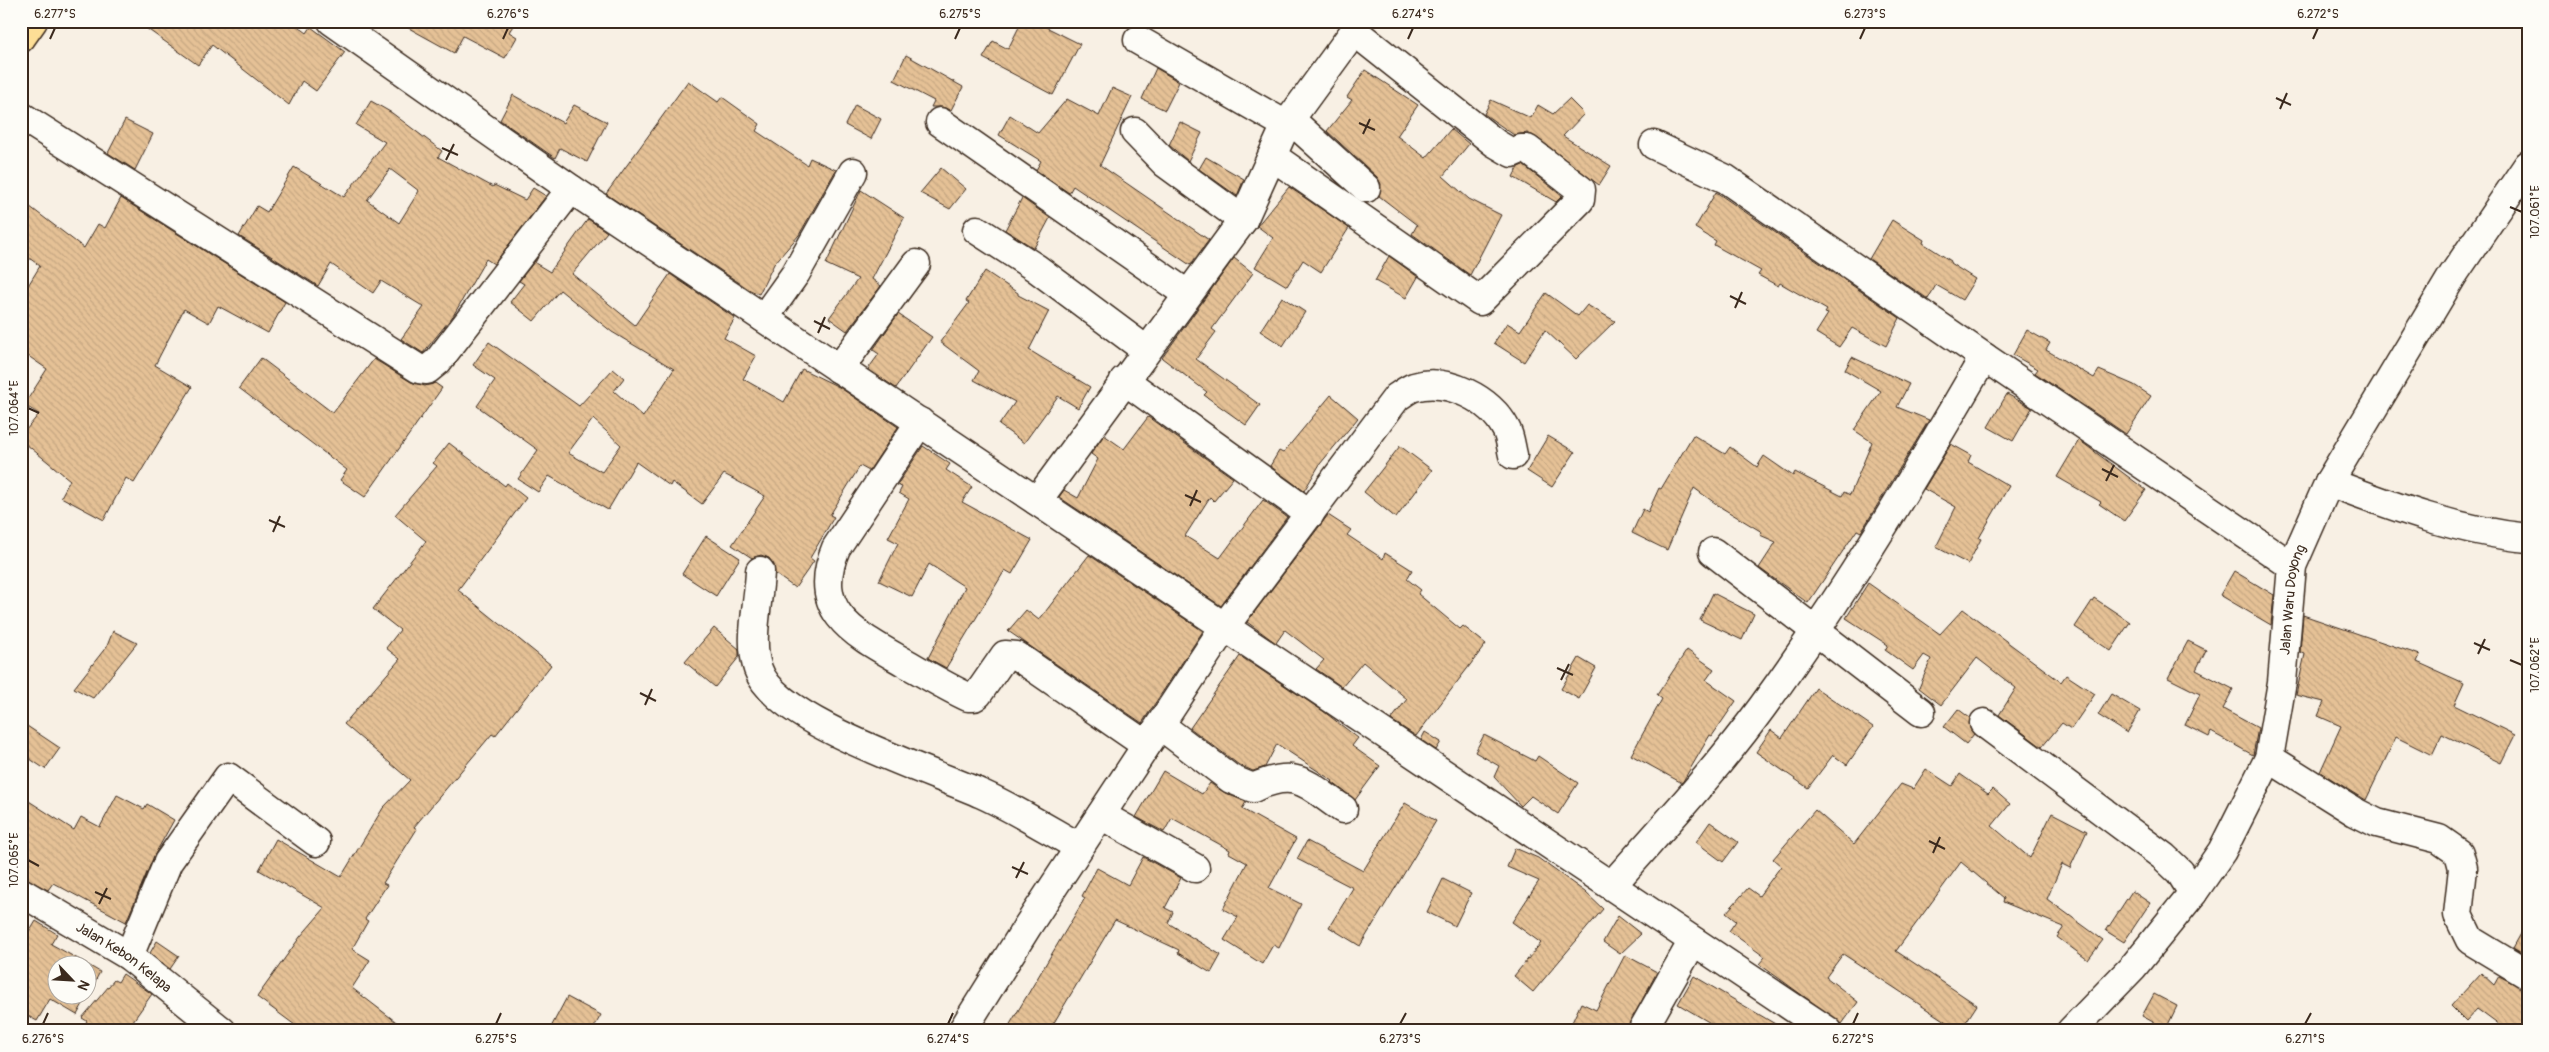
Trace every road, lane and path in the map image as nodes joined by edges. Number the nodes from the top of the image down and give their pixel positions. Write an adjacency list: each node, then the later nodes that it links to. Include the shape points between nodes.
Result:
1 (33, 21): 3 (main road)
2 (332, 21): 14 (street)
3 (21, 38)
4 (1138, 40): 7 (street)
5 (21, 116): 14 (street, via 419,369 428,370 438,361)
6 (940, 122): 18 (street)
7 (1288, 122): 10 (street); 10 (street, via 1348,39 1357,34 1495,143 1512,153 1527,149 1537,154 1581,190 1580,200 1480,300); 13 (street)
8 (1135, 132): 15 (street, via 1165,163)
9 (1654, 145): 21 (street, via 1726,179)
10 (1272, 156): 15 (street)
11 (2528, 166): 26 (street, Jalan Waru Doyong, via 2453,275)
12 (853, 172): 19 (street, via 796,274)
13 (1366, 188)
14 (571, 189): 19 (street)
15 (1243, 220): 18 (street)
16 (976, 230): 20 (street, via 1036,268)
17 (916, 264): 22 (street)
18 (1187, 294): 20 (street)
19 (764, 318): 22 (street)
20 (1146, 350): 23 (street)
21 (1984, 357): 31 (street); 34 (street, via 1894,511)
22 (839, 369): 24 (street)
23 (1124, 380): 27 (street); 28 (street)
24 (920, 422): 27 (street); 37 (street, via 836,548 829,564 826,585 837,615 845,625 884,650 968,697 978,694 1005,655 1017,656)
25 (1512, 455): 28 (street, via 1506,429 1484,404 1452,387 1412,387 1397,397)
26 (2329, 482): 29 (street, via 2405,512 2495,534); 31 (street, Jalan Waru Doyong)
27 (1037, 500): 33 (street)
28 (1310, 514): 33 (street)
29 (2528, 538)
30 (1713, 552): 34 (street)
31 (2292, 566): 38 (street, Jalan Waru Doyong, via 2282,682)
32 (760, 572): 42 (street, via 754,638 758,669 767,687 785,703 863,744 984,795)
33 (1225, 626): 37 (street); 44 (street)
34 (1815, 629): 35 (street); 44 (street, via 1763,706)
35 (1922, 712)
36 (1984, 723): 46 (street, via 2164,856 2180,872)
37 (1153, 735): 39 (street, via 1231,779 1254,788 1274,778 1298,779); 40 (street)
38 (2269, 758): 46 (street, Jalan Waru Doyong, via 2222,851); 49 (street, via 2377,823 2439,839 2460,853 2463,868 2458,916 2470,940)
39 (1343, 809)
40 (1101, 815): 42 (street); 43 (street)
41 (316, 842): 48 (street, via 228,777 168,862)
42 (1079, 847): 52 (street)
43 (1195, 868)
44 (1612, 885): 47 (street)
45 (21, 892): 48 (street, Jalan Kebon Kelapa)
46 (2193, 893): 54 (street, Jalan Waru Doyong, via 2133,967)
47 (1693, 941): 51 (street); 53 (street)
48 (129, 956): 50 (street, Jalan Kebon Kelapa)
49 (2528, 975)
50 (215, 1029)
51 (1824, 1030)
52 (962, 1031)
53 (1642, 1031)
54 (2071, 1031)

